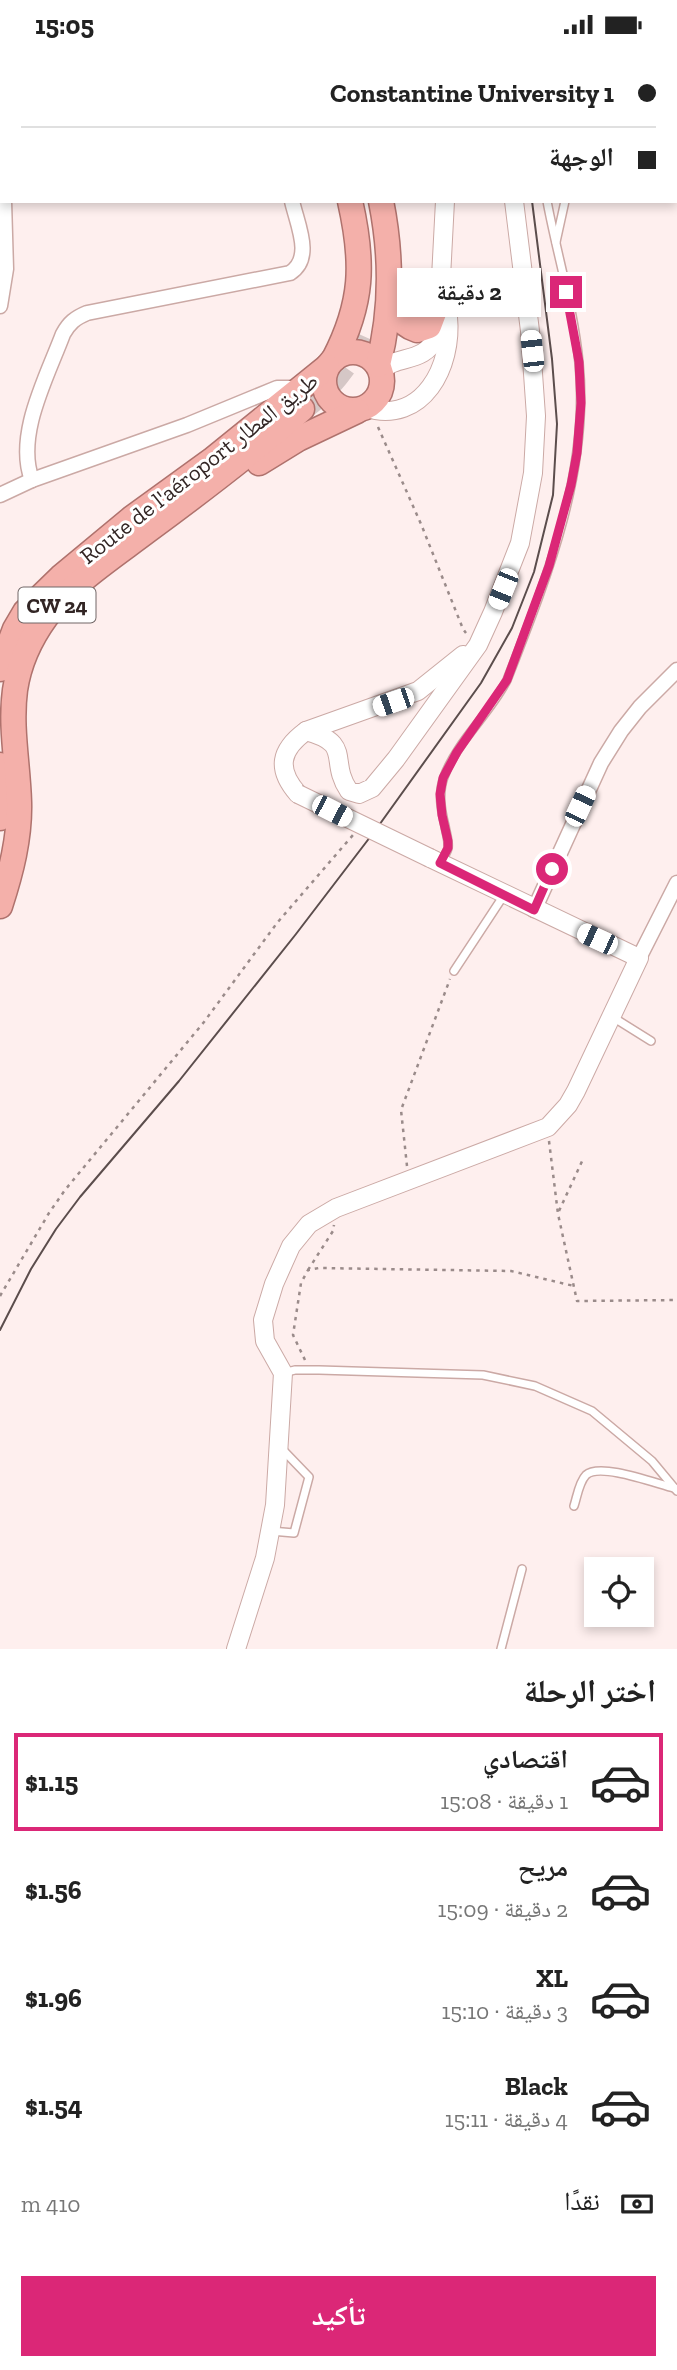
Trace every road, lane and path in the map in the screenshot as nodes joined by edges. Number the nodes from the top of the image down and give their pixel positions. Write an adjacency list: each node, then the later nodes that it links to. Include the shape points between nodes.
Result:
1 (4, 203): 13 (street, via 6,269)
2 (292, 203): 20 (street, via 303,251 290,273 87,313 69,324 31,419 25,456)
3 (350, 203): 16 (highway, Route de l'aéroport طريق المطار / CW 24, via 358,292 349,329)
4 (369, 203): 14 (highway, via 374,261)
5 (381, 203): 11 (highway)
6 (445, 203): 12 (street)
7 (513, 203): 23 (street, via 534,371 533,473 520,543)
8 (547, 203): 10 (lane)
9 (565, 203): 10 (lane)
10 (555, 244): 30 (lane, via 579,362 581,425 574,472 553,554 507,680 443,778 440,794 448,848)
11 (390, 263): 15 (highway, via 398,316); 17 (highway)
12 (440, 297): 15 (highway, via 429,325)
13 (0, 306)
14 (365, 328)
15 (433, 341): 17 (street, via 415,358); 19 (street, via 439,376 424,394 402,408)
16 (330, 363): 17 (highway, via 352,352 371,358); 18 (highway, Route de l'aéroport طريق المطار / CW 24); 19 (highway, via 324,385 332,401)
17 (380, 368): 19 (highway, via 379,397)
18 (300, 400): 20 (street, via 291,388 277,388); 22 (highway, Route de l'aéroport طريق المطار / CW 24, via 189,499); 24 (highway, Route de l'aéroport طريق المطار / CW 24, via 132,518 61,577 25,612)
19 (367, 415): 22 (highway, CW 24, via 298,439 256,464 107,576); 23 (path, via 421,524 463,628)
20 (32, 480): 21 (street)
21 (0, 495)
22 (61, 601): 33 (highway, Route de l'aéroport طريق المطار / CW 24, via 29,645 17,683 19,824)
23 (478, 645): 26 (street, via 418,691); 26 (street, via 367,791 349,791 333,743)
24 (2, 660)
25 (677, 670): 34 (street, via 640,707 601,763)
26 (306, 731): 30 (street, bridge, via 293,740 284,759 284,773 298,794)
27 (0, 765): 28 (highway)
28 (0, 818)
29 (358, 828): 46 (path, via 65,1190)
30 (435, 861): 32 (street)
31 (677, 883): 35 (street)
32 (504, 895): 34 (street); 36 (lane)
33 (0, 906)
34 (534, 910): 35 (street)
35 (639, 958): 37 (street)
36 (454, 971): 41 (path, via 401,1110)
37 (610, 1015): 38 (lane); 39 (street, via 576,1091)
38 (652, 1041)
39 (548, 1127): 41 (street); 43 (path)
40 (584, 1157): 43 (path)
41 (408, 1180): 42 (street)
42 (338, 1206): 44 (path, via 333,1231); 49 (street, via 300,1233 269,1298 263,1331)
43 (558, 1213): 45 (path)
44 (308, 1270): 45 (path, via 511,1271); 48 (path, via 301,1283 293,1335)
45 (574, 1286): 47 (path, via 577,1301)
46 (0, 1296)
47 (677, 1300)
48 (309, 1370): 49 (lane); 51 (lane, via 484,1375 535,1386 592,1411 652,1461)
49 (283, 1373): 50 (street)
50 (279, 1446): 53 (street); 53 (lane, via 309,1477 294,1533)
51 (676, 1490): 52 (lane, via 595,1470 581,1483)
52 (575, 1506)
53 (270, 1531): 55 (street)
54 (522, 1569): 56 (lane)
55 (236, 1649)
56 (500, 1649)

